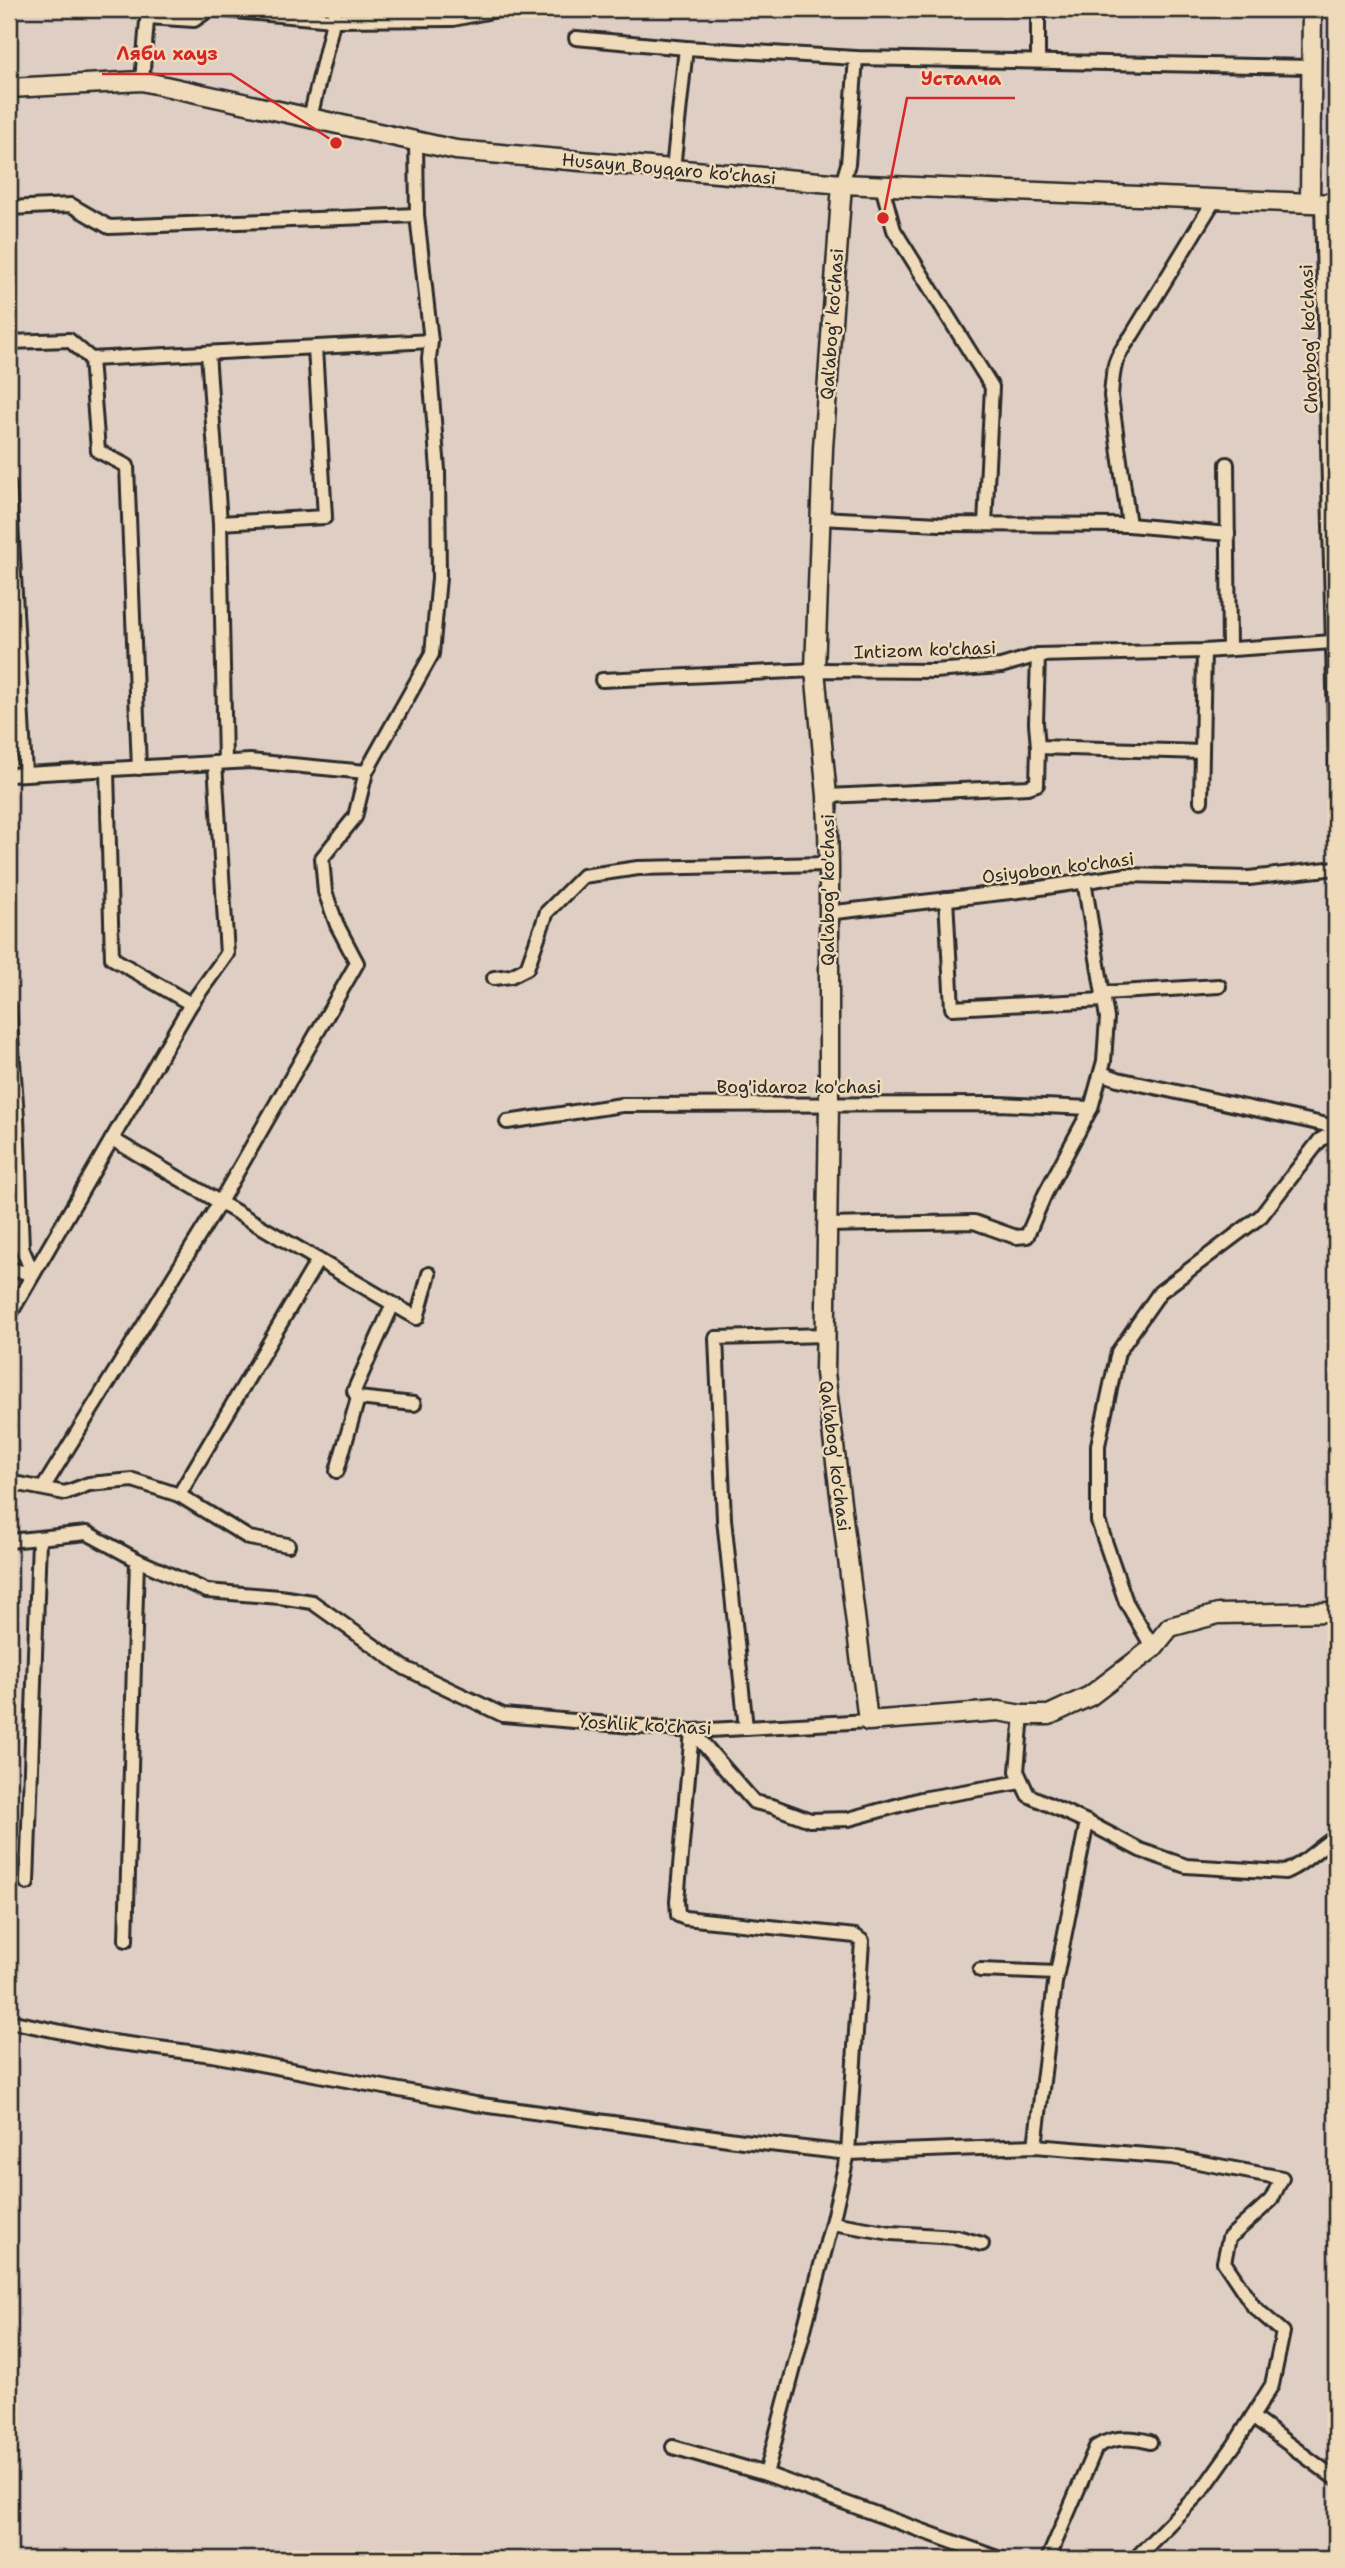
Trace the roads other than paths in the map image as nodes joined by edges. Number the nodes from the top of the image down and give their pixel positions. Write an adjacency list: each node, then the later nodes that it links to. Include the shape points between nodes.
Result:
1 (211, 9): 5 (street, via 194,20); 6 (street)
2 (502, 9): 6 (street, via 453,19)
3 (1038, 9): 10 (street)
4 (1312, 9): 11 (street)
5 (148, 13): 12 (street)
6 (335, 14): 14 (street)
7 (576, 38): 8 (street)
8 (686, 48): 9 (street); 16 (street)
9 (856, 58): 10 (street); 17 (street, Qal'abog' ko'chasi, via 848,164)
10 (1038, 61): 11 (street)
11 (1310, 67): 20 (street)
12 (142, 80): 13 (street, Husayn Boyqaro ko'chasi); 14 (street, Husayn Boyqaro ko'chasi)
13 (9, 88)
14 (310, 118): 15 (street, Husayn Boyqaro ko'chasi)
15 (416, 141): 16 (street, Husayn Boyqaro ko'chasi, via 456,150); 22 (street)
16 (673, 169): 17 (street, Husayn Boyqaro ko'chasi)
17 (842, 184): 18 (street, Husayn Boyqaro ko'chasi); 31 (street, Qal'abog' ko'chasi)
18 (883, 186): 19 (street, Husayn Boyqaro ko'chasi); 33 (street, via 894,230 992,387)
19 (1215, 199): 20 (street, Husayn Boyqaro ko'chasi); 34 (street, via 1117,356 1111,396)
20 (1323, 203): 25 (street, Сhorbog' ko'chasi)
21 (9, 208): 22 (street, via 71,205 109,227)
22 (417, 215): 23 (street)
23 (431, 341): 26 (street); 49 (street, via 439,578 432,654)
24 (9, 342): 28 (street, via 69,340)
25 (1331, 343): 36 (street, Сhorbog' ko'chasi)
26 (315, 348): 27 (street); 32 (street, via 324,517)
27 (208, 353): 28 (street); 32 (street)
28 (92, 359): 46 (street, via 98,451 127,466)
29 (1227, 464): 35 (street)
30 (9, 485): 50 (street)
31 (821, 518): 33 (street); 41 (street, Qal'abog' ko'chasi)
32 (220, 523): 45 (street)
33 (985, 524): 34 (street)
34 (1129, 525): 35 (street)
35 (1228, 534): 38 (street)
36 (1334, 622): 37 (street, Сhorbog' ko'chasi)
37 (1332, 642): 38 (street, Intizom ko'chasi); 47 (street, Сhorbog' ko'chasi)
38 (1229, 648): 39 (street, Intizom ko'chasi)
39 (1204, 651): 40 (street, Intizom ko'chasi); 44 (street)
40 (1038, 655): 41 (street, Intizom ko'chasi, via 1001,666 934,671); 43 (street)
41 (815, 670): 42 (street, Intizom ko'chasi); 52 (street, Qal'abog' ko'chasi)
42 (602, 680)
43 (1038, 747): 44 (street); 52 (street, via 1037,784 1028,787)
44 (1202, 752): 53 (street)
45 (220, 762): 46 (street); 49 (street); 62 (street, via 227,954)
46 (139, 768): 48 (street)
47 (1336, 768)
48 (107, 771): 50 (street); 62 (street, via 112,958)
49 (366, 772): 71 (street, via 355,817 321,858 325,892 356,962)
50 (25, 774): 51 (street)
51 (9, 775)
52 (827, 796): 54 (street, Qal'abog' ko'chasi)
53 (1201, 802)
54 (828, 864): 58 (street, Qal'abog' ko'chasi); 59 (street, via 638,868 583,876 547,912 527,968)
55 (1336, 868): 56 (street, Osiyobon ko'chasi, via 1249,878 1126,874)
56 (1084, 881): 57 (street, Osiyobon ko'chasi); 61 (street)
57 (946, 899): 58 (street, Osiyobon ko'chasi); 61 (street, via 952,1009)
58 (827, 913): 65 (street, Qal'abog' ko'chasi)
59 (494, 978)
60 (1219, 986): 61 (street)
61 (1103, 997): 64 (street, via 1107,1018)
62 (191, 1004): 69 (street)
63 (9, 1007): 70 (street)
64 (1101, 1073): 66 (street); 68 (street)
65 (829, 1104): 66 (street, Bog'idaroz ko'chasi); 67 (street, Bog'idaroz ko'chasi, via 622,1105); 72 (street, Qal'abog' ko'chasi)
66 (1091, 1108): 72 (street, via 1027,1236 1016,1237 974,1222)
67 (507, 1122)
68 (1336, 1129): 91 (street, via 1320,1140 1261,1216 1160,1292 1118,1352 1098,1445 1098,1521 1126,1602)
69 (112, 1139): 71 (street); 75 (street)
70 (14, 1183): 75 (street, via 22,1248)
71 (220, 1202): 73 (street); 84 (street)
72 (826, 1226): 79 (street, Qal'abog' ko'chasi)
73 (318, 1260): 77 (street); 85 (street)
74 (9, 1269): 75 (street)
75 (33, 1274): 78 (street)
76 (429, 1274): 77 (street, via 417,1318)
77 (393, 1304): 80 (street, via 354,1391)
78 (9, 1316)
79 (825, 1335): 93 (street, Qal'abog' ko'chasi, via 825,1373); 94 (street, via 716,1338 724,1519)
80 (358, 1398): 81 (street); 82 (street)
81 (414, 1404)
82 (337, 1471)
83 (9, 1482): 84 (street)
84 (43, 1488): 85 (street, via 65,1493 89,1484 133,1480)
85 (179, 1494): 88 (street, via 249,1538)
86 (39, 1540): 87 (street, Yoshlik ko'chasi); 89 (street, Yoshlik ko'chasi, via 87,1533); 99 (street)
87 (9, 1541)
88 (288, 1545)
89 (138, 1560): 95 (street, Yoshlik ko'chasi, via 207,1591 312,1602 405,1668 503,1715); 100 (street)
90 (1336, 1612): 91 (street, Yoshlik ko'chasi, via 1218,1614 1170,1627)
91 (1153, 1648): 92 (street, Yoshlik ko'chasi, via 1090,1696 1049,1715)
92 (1022, 1715): 93 (street, Yoshlik ko'chasi, via 998,1711); 96 (street, via 1017,1771)
93 (868, 1721): 94 (street, Yoshlik ko'chasi)
94 (746, 1728): 95 (street, Yoshlik ko'chasi)
95 (692, 1731): 96 (street, via 754,1802 810,1820 849,1819 922,1800); 105 (street, via 678,1915 855,1936 862,1941)
96 (1021, 1783): 97 (street, via 1028,1795)
97 (1087, 1822): 98 (street, via 1186,1866 1284,1872); 102 (street)
98 (1336, 1838)
99 (27, 1883)
100 (126, 1940)
101 (980, 1970): 102 (street)
102 (1056, 1973): 104 (street)
103 (9, 2021): 105 (street, via 475,2104)
104 (1035, 2146): 105 (street); 108 (street, via 1172,2157 1282,2178 1271,2200 1229,2238 1224,2262 1254,2307 1283,2332 1272,2385)
105 (848, 2153): 106 (street)
106 (832, 2223): 107 (street); 111 (street)
107 (982, 2244)
108 (1252, 2417): 112 (street); 115 (street, via 1203,2489)
109 (1150, 2442): 114 (street, via 1121,2439 1096,2447)
110 (673, 2447): 111 (street)
111 (766, 2474): 113 (street)
112 (1336, 2479)
113 (1000, 2559)
114 (1048, 2559)
115 (1135, 2559)

